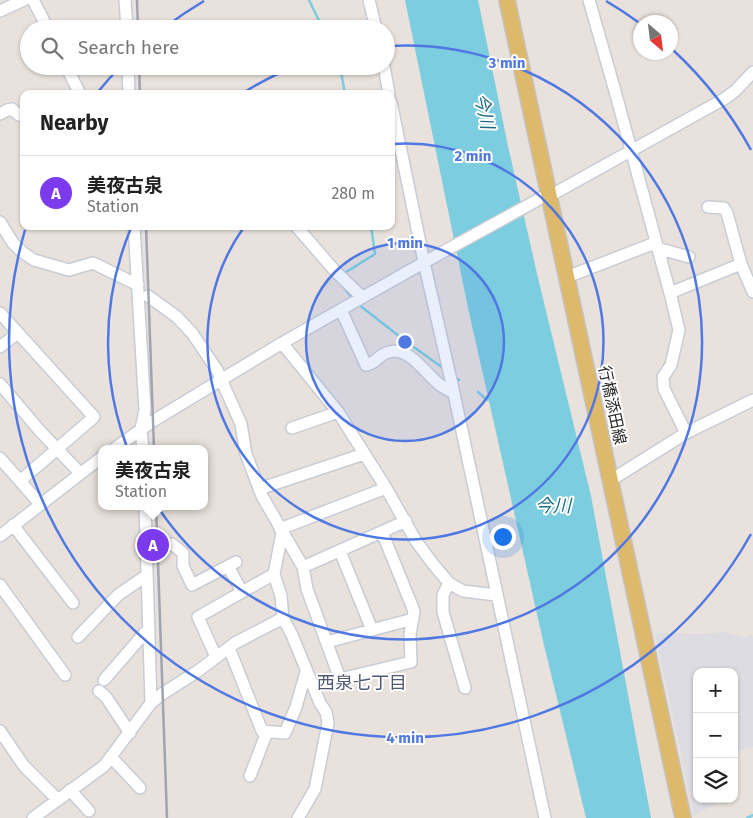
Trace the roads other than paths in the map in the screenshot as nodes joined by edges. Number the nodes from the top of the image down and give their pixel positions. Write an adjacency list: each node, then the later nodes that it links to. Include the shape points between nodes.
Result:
1 (24, 0): 7 (street)
2 (33, 0): 8 (street)
3 (126, 0): 9 (street)
4 (369, 0): 10 (street)
5 (507, 0): 22 (main road, 行橋添田線)
6 (589, 0): 21 (street)
7 (0, 11)
8 (43, 20)
9 (127, 20)
10 (374, 20)
11 (753, 72): 21 (street, via 724,99)
12 (70, 75): 15 (street)
13 (128, 75): 16 (street)
14 (386, 75): 17 (street)
15 (78, 90)
16 (129, 90)
17 (389, 90)
18 (0, 114): 19 (street, via 12,109)
19 (20, 115)
20 (396, 149): 31 (street)
21 (632, 151): 22 (street); 28 (street)
22 (546, 196): 31 (street); 33 (main road, 行橋添田線)
23 (708, 207): 32 (street, via 724,208 727,213)
24 (0, 222): 34 (street, via 12,243 34,260 69,270 93,263)
25 (129, 230): 29 (street)
26 (134, 230): 29 (street)
27 (299, 230): 38 (street, via 335,272)
28 (656, 245): 30 (street); 33 (street); 36 (street)
29 (135, 252): 34 (street)
30 (689, 257)
31 (428, 260): 38 (street); 45 (street)
32 (742, 264): 35 (street); 36 (street)
33 (567, 277): 58 (main road, 行橋添田線)
34 (138, 285): 49 (street, via 145,410)
35 (753, 292)
36 (670, 293): 50 (street, via 680,330 671,365 664,376 664,389)
37 (148, 296): 43 (street, via 177,317 192,333)
38 (354, 302): 41 (street); 45 (street, via 366,365 373,364 390,351 399,351 410,356 439,384)
39 (0, 313): 40 (street)
40 (18, 333): 42 (street); 53 (street, via 94,417)
41 (282, 343): 43 (street); 47 (street)
42 (0, 347)
43 (222, 380): 49 (street); 61 (street, via 241,424 246,454)
44 (0, 384): 53 (street)
45 (453, 391): 77 (street)
46 (753, 400): 50 (street)
47 (338, 412): 48 (street); 54 (street)
48 (292, 428)
49 (141, 429): 51 (street); 52 (street)
50 (686, 433): 58 (street)
51 (119, 445)
52 (143, 445)
53 (58, 448): 57 (street); 59 (street)
54 (364, 454): 60 (street); 61 (street)
55 (0, 458): 59 (street)
56 (98, 460): 57 (street)
57 (80, 473): 62 (street)
58 (611, 480): 103 (main road, 行橋添田線)
59 (20, 482): 62 (street)
60 (386, 488): 64 (street); 66 (street)
61 (259, 489): 66 (street)
62 (40, 504): 65 (street)
63 (145, 510): 73 (street)
64 (406, 520): 67 (street); 74 (street, via 420,547)
65 (14, 525): 68 (street); 78 (street)
66 (281, 531): 71 (street); 72 (street)
67 (382, 532): 70 (street); 80 (street, via 414,611)
68 (0, 536)
69 (172, 544): 76 (street, via 183,554 183,566 192,585 232,564)
70 (340, 551): 71 (street); 82 (street)
71 (303, 567): 84 (street, via 307,589)
72 (274, 574): 76 (street); 79 (street)
73 (147, 575): 81 (street); 83 (street, via 118,595)
74 (449, 583): 77 (street, via 463,591); 89 (street, via 443,595 443,612)
75 (0, 585): 88 (street)
76 (242, 592): 86 (street, via 198,617)
77 (496, 595): 102 (street)
78 (73, 603)
79 (283, 618): 85 (street); 87 (street)
80 (412, 619): 82 (street); 84 (street, via 411,662 340,679)
81 (149, 628): 90 (street); 93 (street, via 105,690)
82 (372, 630): 84 (street)
83 (78, 637)
84 (326, 642)
85 (229, 648): 86 (street); 92 (street, via 262,731)
86 (216, 657): 90 (street)
87 (306, 672): 92 (street, via 285,733); 101 (street, via 326,712 328,723 315,789)
88 (65, 675)
89 (465, 688)
90 (151, 703): 93 (street)
91 (0, 731): 98 (street, via 24,766)
92 (267, 732): 95 (street)
93 (130, 733): 94 (street)
94 (112, 758): 96 (street); 97 (street)
95 (250, 776)
96 (140, 788)
97 (70, 790): 98 (street); 99 (street)
98 (58, 800): 100 (street)
99 (89, 811)
100 (33, 818)
101 (298, 818)
102 (545, 818)
103 (683, 818)

